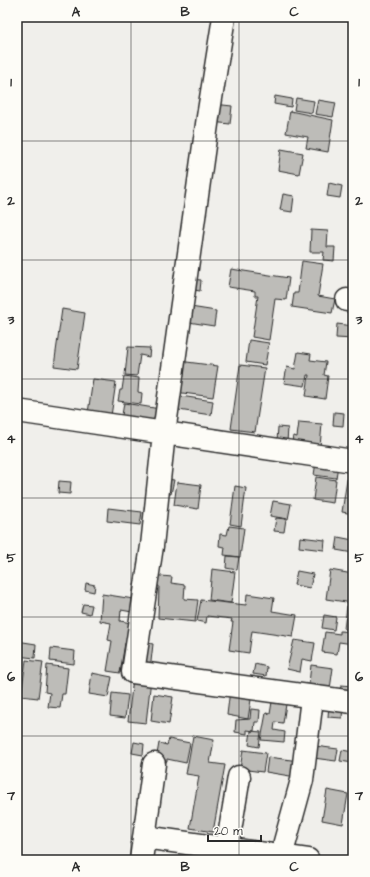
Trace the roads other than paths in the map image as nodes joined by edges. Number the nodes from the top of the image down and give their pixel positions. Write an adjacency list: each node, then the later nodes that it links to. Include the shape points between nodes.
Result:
1 (224, 17): 3 (street)
2 (17, 411): 3 (street)
3 (164, 433): 4 (street); 5 (street, via 152,546 133,672)
4 (353, 461)
5 (312, 698): 6 (street); 11 (street, via 302,780)
6 (353, 702)
7 (154, 764): 9 (street)
8 (239, 777): 10 (street)
9 (144, 837): 10 (street); 12 (street)
10 (226, 854): 11 (street)
11 (280, 858): 13 (street)
12 (141, 860)
13 (308, 860)

